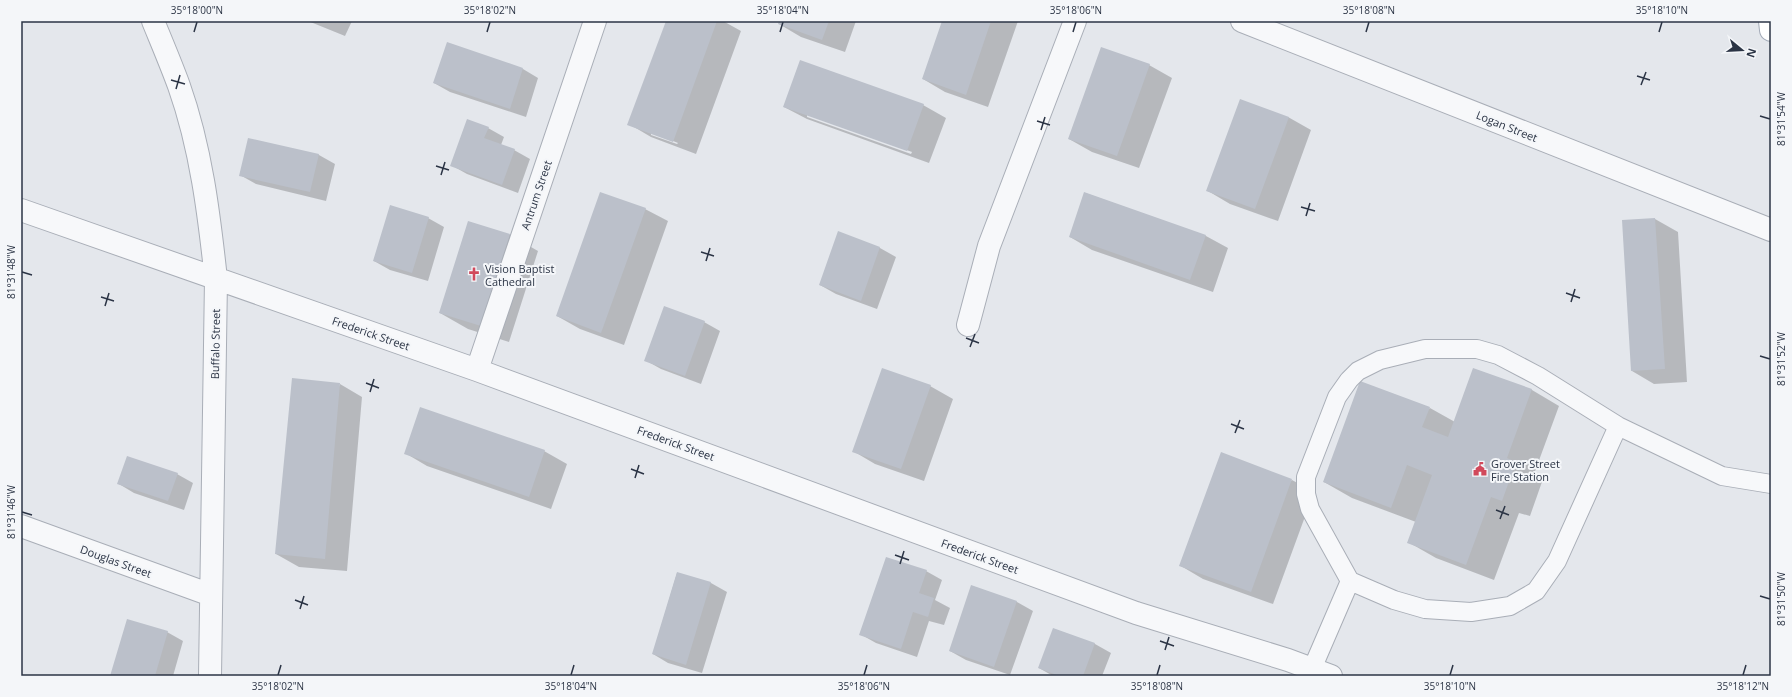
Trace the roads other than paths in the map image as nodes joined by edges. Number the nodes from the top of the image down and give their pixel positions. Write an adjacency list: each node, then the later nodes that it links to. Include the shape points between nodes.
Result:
1 (153, 21): 9 (street, Buffalo Street, via 179,87 197,150 209,215)
2 (595, 21): 11 (street, Antrum Street)
3 (1075, 21): 10 (street, via 989,246)
4 (1242, 21): 8 (street, Logan Street)
5 (1770, 21): 6 (main road)
6 (1771, 30)
7 (21, 210): 9 (street, Frederick Street)
8 (1771, 230)
9 (216, 279): 11 (street, Frederick Street); 16 (street, Buffalo Street)
10 (968, 325)
11 (477, 370): 17 (street, Frederick Street, via 1136,613)
12 (1618, 426): 13 (lane, via 1722,476); 15 (lane, via 1557,561 1536,591 1510,606 1471,612 1425,609 1394,600); 15 (lane, via 1538,376 1498,355 1477,349 1425,349 1380,360 1358,371 1337,397 1306,477 1306,494 1310,510)
13 (1771, 484)
14 (21, 526): 16 (street, Douglas Street)
15 (1350, 581): 17 (lane)
16 (211, 595): 18 (street, Buffalo Street)
17 (1321, 672)
18 (210, 676)

